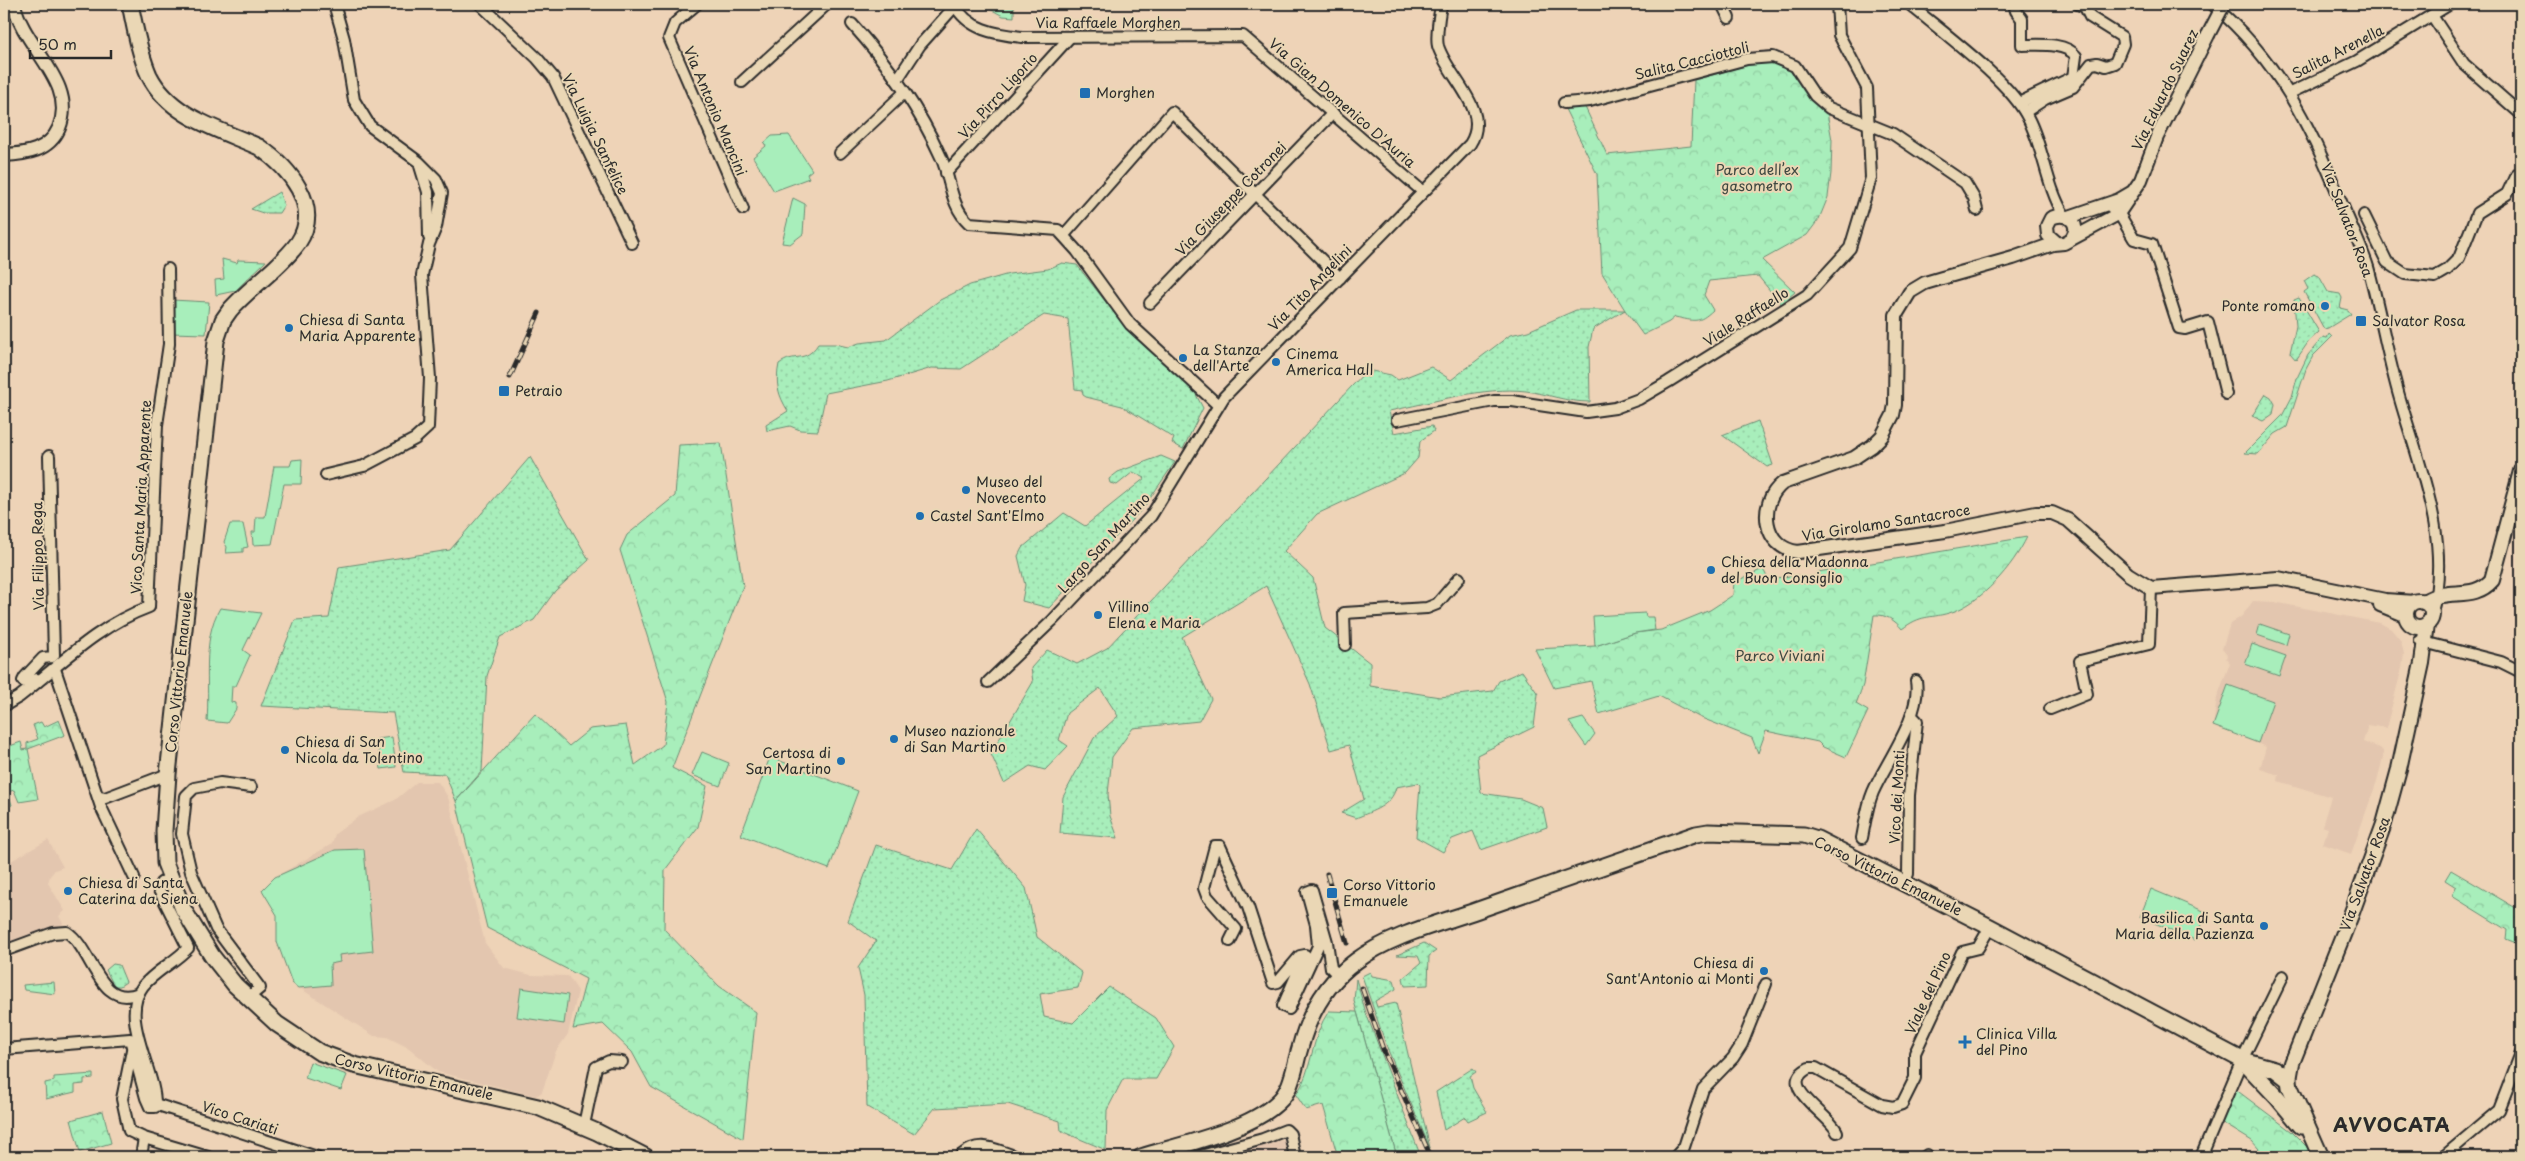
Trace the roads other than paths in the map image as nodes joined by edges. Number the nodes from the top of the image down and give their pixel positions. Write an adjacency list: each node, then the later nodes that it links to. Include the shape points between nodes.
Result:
1 (14, 4): 33 (street, via 27,37 59,86 63,106 59,127 47,144 33,151)
2 (130, 4): 74 (main road, Corso Vittorio Emanuele, via 146,67 161,93 188,116 268,154 294,179 306,208 305,226 297,245 238,301 218,329)
3 (334, 4): 59 (street, via 344,39 354,100 370,126 419,162 428,192 429,244 422,275 429,372 428,427 415,440 364,466)
4 (480, 4): 50 (street, Via Luigia Sanfelice, via 554,77)
5 (697, 4): 41 (street, Via Antonio Mancini, via 675,23 669,38)
6 (827, 4): 23 (street)
7 (1442, 4): 38 (street, Via Tito Angelini, via 1437,45 1478,124 1470,144)
8 (1722, 4): 18 (street)
9 (1837, 4): 31 (street, Viale Raffaello, via 1839,35 1866,88)
10 (1909, 4): 27 (street, via 1987,70)
11 (2014, 4): 27 (street, via 2022,19 2022,45 2059,46 2076,56 2073,77)
12 (2078, 4): 28 (street, via 2085,7 2090,17 2122,36 2123,44 2115,63 2106,66 2091,64 2074,87)
13 (2212, 4): 25 (street, Via Salvator Rosa, via 2238,26)
14 (2224, 4): 37 (street, Via Eduardo Suarez, bridge, via 2157,136)
15 (2450, 4): 17 (street, Salita Arenella)
16 (955, 5): 21 (street, Via Raffaele Morghen, via 965,19 989,33); 22 (street, via 920,45)
17 (2433, 17): 25 (street, Salita Arenella, via 2356,62); 30 (street, via 2464,64)
18 (1729, 18)
19 (852, 24): 22 (street)
20 (1243, 36): 21 (street, Via Raffaele Morghen); 29 (street, Via Gian Domenico D'Auria)
21 (1070, 37): 35 (street, Via Pirro Ligorio)
22 (897, 80): 24 (street)
23 (742, 82)
24 (905, 92): 32 (street); 35 (street, via 942,158)
25 (2290, 93): 63 (street, Via Salvator Rosa, via 2322,156 2367,265 2396,386 2435,524)
26 (1564, 103): 31 (street, Salita Cacciottoli, via 1590,102 1746,59 1773,57 1795,66 1815,96 1829,108)
27 (2019, 103): 28 (street)
28 (2025, 112): 36 (street)
29 (1332, 113): 38 (street, Via Gian Domenico D'Auria); 39 (street, Via Giuseppe Cotronei)
30 (2521, 114)
31 (1868, 123): 42 (street, Salita Cacciottoli, via 1893,134 1964,183 1974,198); 56 (street, Viale Raffaello, via 1871,178 1850,248 1807,295 1668,382 1615,408 1586,412 1494,401)
32 (840, 153)
33 (4, 155)
34 (2521, 171): 44 (street, via 2507,194 2478,212 2458,258 2435,277 2405,274 2387,262)
35 (946, 173): 47 (street, via 959,214 969,223 1058,230)
36 (2049, 184): 45 (street); 46 (street)
37 (2135, 190): 40 (street); 43 (street, Via Eduardo Suarez)
38 (1422, 192): 52 (street, Via Tito Angelini)
39 (1254, 195): 47 (street, via 1172,112); 52 (street); 53 (street, Via Giuseppe Cotronei)
40 (2108, 204): 43 (street); 45 (street)
41 (743, 209)
42 (1977, 210)
43 (2118, 214): 49 (street); 54 (street, via 2134,239 2152,244 2178,328 2208,322)
44 (2364, 215)
45 (2067, 216): 46 (street); 49 (street, via 2075,226)
46 (2051, 218): 48 (street, via 2047,226)
47 (1064, 234): 55 (street, via 1130,324)
48 (2052, 238): 49 (street, via 2064,243); 62 (street, Via Girolamo Santacroce, via 2017,257 1925,283 1910,292 1896,315 1895,405 1885,432 1854,458 1783,483 1774,490 1766,516 1776,542 1786,550 1798,552 2052,513 2068,520 2128,574)
49 (2072, 238)
50 (632, 243)
51 (168, 269): 67 (street, Vico Santa Maria Apparente, via 169,344 156,425 149,608 124,616 71,653)
52 (1340, 278): 55 (street, Via Tito Angelini)
53 (1150, 303)
54 (2226, 394)
55 (1218, 405): 70 (street, Largo San Martino, via 1151,516 1052,621)
56 (1397, 420)
57 (49, 456): 67 (street, Via Filippo Rega, via 54,654 43,658 24,681 31,684 48,668)
58 (2521, 471): 63 (main road, via 2492,580 2480,591)
59 (326, 475)
60 (1459, 578): 66 (street, via 1437,604 1427,608 1344,613)
61 (2263, 579): 62 (street); 63 (street, via 2283,578); 64 (street, via 2385,606)
62 (2151, 588): 72 (street, via 2150,644 2080,662 2087,694)
63 (2427, 607): 64 (main road, via 2409,606); 64 (main road, via 2423,626); 65 (main road, Via Salvator Rosa)
64 (2410, 621): 65 (main road, Via Salvator Rosa)
65 (2422, 642): 68 (street, via 2501,662); 94 (main road, Via Salvator Rosa, via 2422,662 2384,824 2292,1063)
66 (1345, 646)
67 (55, 669): 71 (street); 76 (street)
68 (2521, 672)
69 (1916, 681): 73 (street)
70 (988, 682)
71 (4, 706)
72 (2050, 709)
73 (1911, 715): 77 (street, via 1872,795); 80 (street, Vico dei Monti, via 1917,721 1909,795 1908,874)
74 (168, 774): 76 (street, via 105,798); 79 (main road, Corso Vittorio Emanuele, via 164,863)
75 (251, 787): 88 (street, via 220,783 194,788 186,796 182,834 191,872 216,929 260,988)
76 (99, 797): 78 (street)
77 (1862, 838)
78 (134, 876)
79 (169, 878): 87 (street, via 161,883 159,890 188,948 146,983); 88 (main road, Corso Vittorio Emanuele, via 193,927 212,956)
80 (1902, 882): 81 (main road, Corso Vittorio Emanuele); 84 (main road, Corso Vittorio Emanuele, via 1832,845 1804,836 1696,834 1413,933 1370,952)
81 (1990, 927): 93 (main road, Corso Vittorio Emanuele); 97 (street, Viale del Pino, via 1976,949 1962,952 1915,1053 1916,1078 1902,1104 1893,1107 1882,1105 1816,1068 1809,1068 1801,1075 1800,1094 1834,1124)
82 (1230, 941): 84 (street, via 1236,929 1207,896 1204,888 1215,846 1220,846 1248,907 1273,982 1278,982 1300,956 1305,955 1283,1006 1288,1009 1318,946 1307,892 1312,890 1327,942 1330,968)
83 (4, 951): 87 (street, via 53,933 68,932 109,990 120,996)
84 (1339, 976): 100 (main road, Corso Vittorio Emanuele, via 1314,1008 1290,1086 1278,1103 1244,1123)
85 (2283, 976): 93 (street)
86 (1766, 984): 110 (street, via 1740,1050 1703,1089 1684,1147)
87 (140, 993): 95 (street, via 135,1014 136,1028)
88 (248, 998): 96 (main road, Corso Vittorio Emanuele, via 296,1038 341,1062 520,1102)
89 (133, 1047): 90 (street, via 130,1039); 95 (street, via 146,1098 152,1108); 98 (street, via 122,1099 129,1131)
90 (4, 1049)
91 (2521, 1053): 112 (street, via 2498,1110)
92 (622, 1062): 96 (street, via 609,1061 596,1067)
93 (2247, 1065): 94 (main road, via 2272,1080); 99 (main road, via 2277,1097); 111 (street)
94 (2289, 1080): 99 (main road)
95 (155, 1104): 103 (street, Vico Cariati)
96 (584, 1126): 104 (main road, Corso Vittorio Emanuele)
97 (1837, 1132)
98 (144, 1138): 101 (street); 102 (street)
99 (2318, 1151)
100 (1164, 1154): 107 (main road, Corso Vittorio Emanuele)
101 (141, 1157)
102 (208, 1157)
103 (317, 1157)
104 (646, 1157)
105 (963, 1157): 106 (main road, via 980,1148)
106 (1010, 1157)
107 (1140, 1157)
108 (1197, 1157): 109 (street, via 1286,1130 1290,1134)
109 (1295, 1157)
110 (1675, 1157)
111 (2200, 1157)
112 (2443, 1157)

